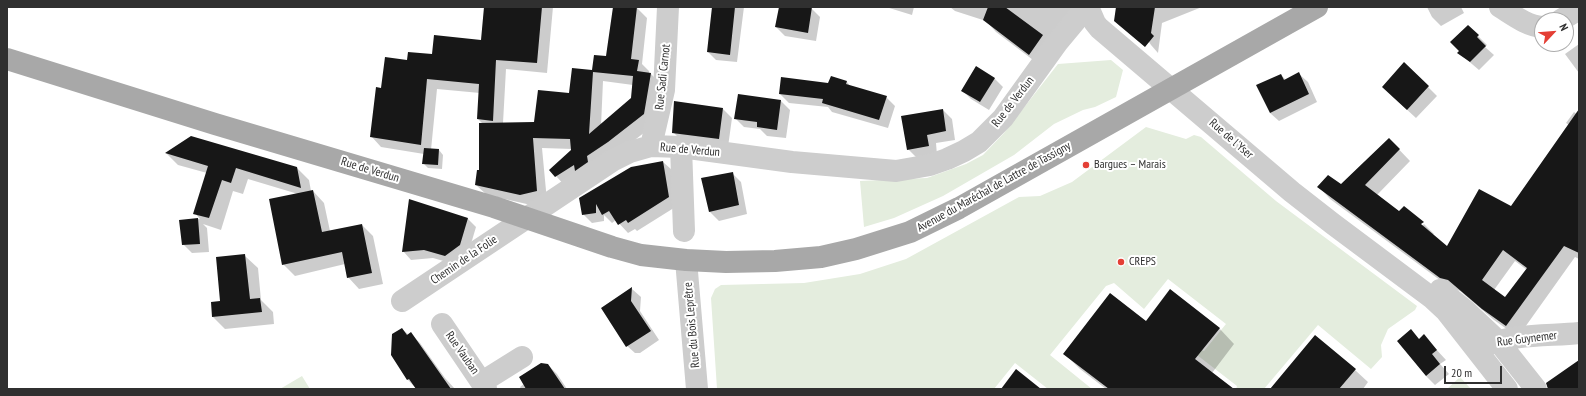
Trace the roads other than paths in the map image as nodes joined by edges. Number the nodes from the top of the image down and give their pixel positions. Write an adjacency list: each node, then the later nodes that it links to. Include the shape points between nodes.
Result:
1 (668, 7): 8 (street, Rue Sadi Carnot, via 664,90)
2 (1087, 7): 7 (street, Rue de l'Yser, via 1099,28); 9 (street, Rue de Verdun, via 1057,43 1003,118 979,142 941,161 896,171 792,162)
3 (1317, 7): 7 (main road, Avenue du Maréchal de Lattre de Tassigny)
4 (1500, 7): 5 (street)
5 (1534, 26)
6 (7, 59): 10 (main road, Rue de Verdun)
7 (1171, 88): 12 (main road, Avenue du Maréchal de Lattre de Tassigny, via 960,208 910,232 843,252 799,260); 13 (street, Rue de l'Yser, via 1332,224)
8 (651, 146): 9 (street, Rue de Verdun); 10 (street, Rue de Verdun, via 612,160)
9 (681, 147): 11 (street)
10 (527, 218): 12 (main road, Avenue du Maréchal de Lattre de Tassigny, via 627,252); 14 (street, Chemin de la Folie)
11 (684, 231)
12 (686, 260): 21 (street, Rue du Bois Leprêtre)
13 (1384, 262): 17 (street, Rue de l'Yser, via 1439,289); 18 (street, Rue de l'Yser, via 1446,311)
14 (402, 301)
15 (442, 324): 20 (street, Rue Vauban)
16 (1579, 334): 17 (street, Rue Guynemer)
17 (1498, 341): 18 (street, Rue Guynemer); 23 (street, Rue de l'Yser)
18 (1476, 351): 22 (street, Rue de l'Yser)
19 (522, 356): 20 (street, Rue Vauban)
20 (484, 386)
21 (697, 389)
22 (1507, 389)
23 (1536, 389)

